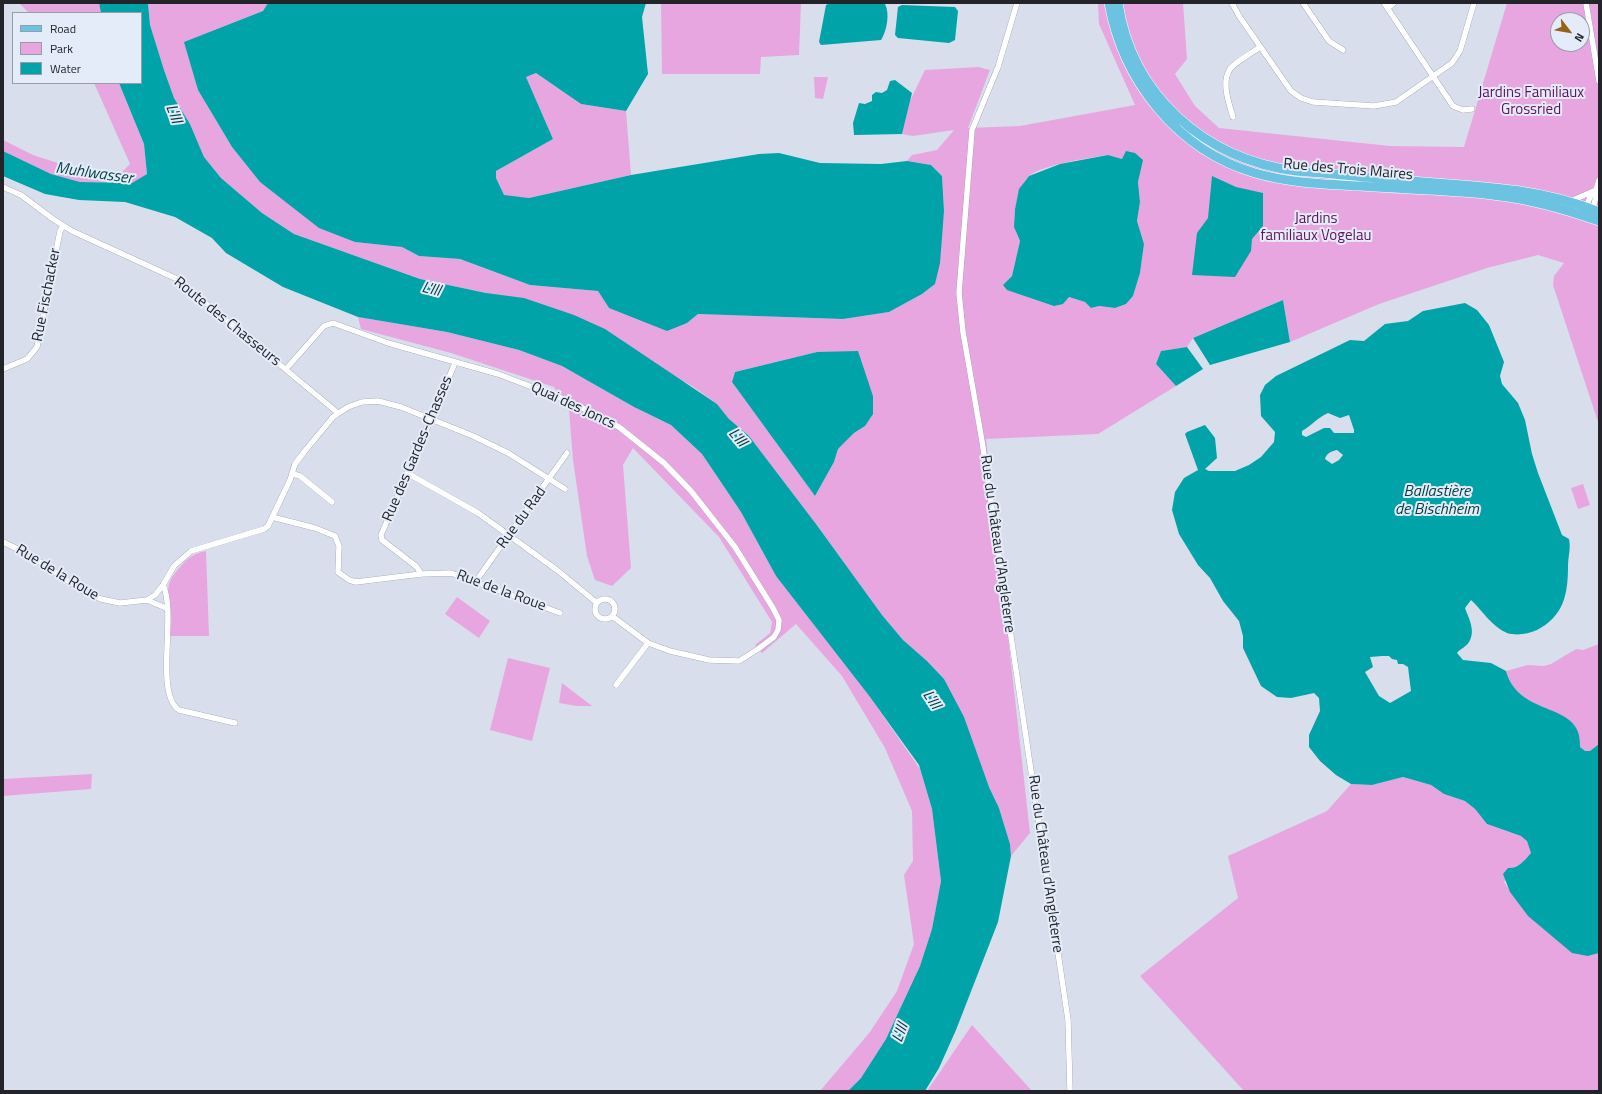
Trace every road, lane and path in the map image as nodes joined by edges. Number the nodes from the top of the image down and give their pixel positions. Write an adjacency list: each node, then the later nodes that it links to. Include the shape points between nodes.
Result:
1 (1017, 3): 48 (street, Rue du Château d'Angleterre, via 998,67 972,130 959,293 1068,1020)
2 (1109, 3): 20 (main road, Rue des Trois Maires, via 1118,43 1138,83 1155,106 1176,128 1197,144 1236,166 1255,173 1305,183 1520,199)
3 (1118, 3): 19 (main road, Rue des Trois Maires, via 1132,51 1156,94 1186,125 1220,149 1238,157 1276,168 1480,186 1534,193)
4 (1232, 3): 10 (street)
5 (1303, 3): 11 (street, via 1329,40)
6 (1394, 3): 9 (street)
7 (1474, 3): 12 (street, via 1460,51 1452,63)
8 (1586, 3): 13 (street)
9 (1386, 5): 12 (street)
10 (1260, 47): 12 (street, via 1291,91 1313,102 1374,106 1396,102); 15 (street, via 1230,69 1227,76 1227,97)
11 (1343, 50)
12 (1434, 76): 14 (street, via 1453,106 1463,110)
13 (1599, 81)
14 (1472, 109)
15 (1233, 118)
16 (1599, 180): 18 (street)
17 (3, 187): 22 (street, Route des Chasseurs, via 21,195)
18 (1596, 193): 19 (street); 20 (street)
19 (1568, 202): 20 (main road, Rue des Trois Maires)
20 (1590, 212): 21 (main road, Rue des Trois Maires)
21 (1599, 221)
22 (63, 226): 24 (street, Rue Fischacker, via 37,348 27,359); 25 (street, Route des Chasseurs, via 177,279)
23 (455, 363): 25 (street, Quai des Joncs, via 333,323 324,326); 27 (street, Rue des Gardes-Chasses); 45 (street, Quai des Joncs, via 498,374 569,401 618,427 664,463 691,491 735,547 779,620 774,637 738,661 709,660)
24 (3, 369)
25 (286, 369): 26 (street, Route des Chasseurs)
26 (338, 413): 27 (street, via 362,402 378,401 401,406); 30 (street, via 295,464)
27 (430, 418): 29 (street, Rue des Gardes-Chasses); 31 (street, via 494,446)
28 (567, 453): 31 (street, Rue du Rad)
29 (407, 473): 35 (street, via 478,513); 37 (street, Rue des Gardes-Chasses, via 380,535 382,540 417,567)
30 (293, 474): 33 (street, via 300,476); 34 (street)
31 (551, 478): 32 (street); 35 (street, Rue du Rad)
32 (565, 488)
33 (332, 502)
34 (272, 517): 37 (street, Rue de la Roue, via 335,536 339,546 338,572 349,580 368,582); 39 (street, via 264,529 191,551 174,566)
35 (510, 536): 38 (street, Rue du Rad); 41 (street, via 558,570)
36 (3, 542): 40 (street, Rue de la Roue, via 28,554 86,593 100,599 120,603)
37 (421, 574): 38 (street, Rue de la Roue, via 451,573)
38 (476, 581): 43 (street, Rue de la Roue)
39 (163, 585): 40 (street); 42 (street, via 166,591)
40 (147, 600): 42 (street)
41 (597, 603): 44 (street, via 595,612 598,617 607,619); 44 (street, via 603,600 611,602 615,610)
42 (166, 608): 47 (street, via 168,690 173,706 179,710)
43 (560, 613)
44 (612, 616): 45 (street)
45 (648, 643): 46 (street)
46 (616, 685)
47 (235, 722)
48 (1070, 1091)

